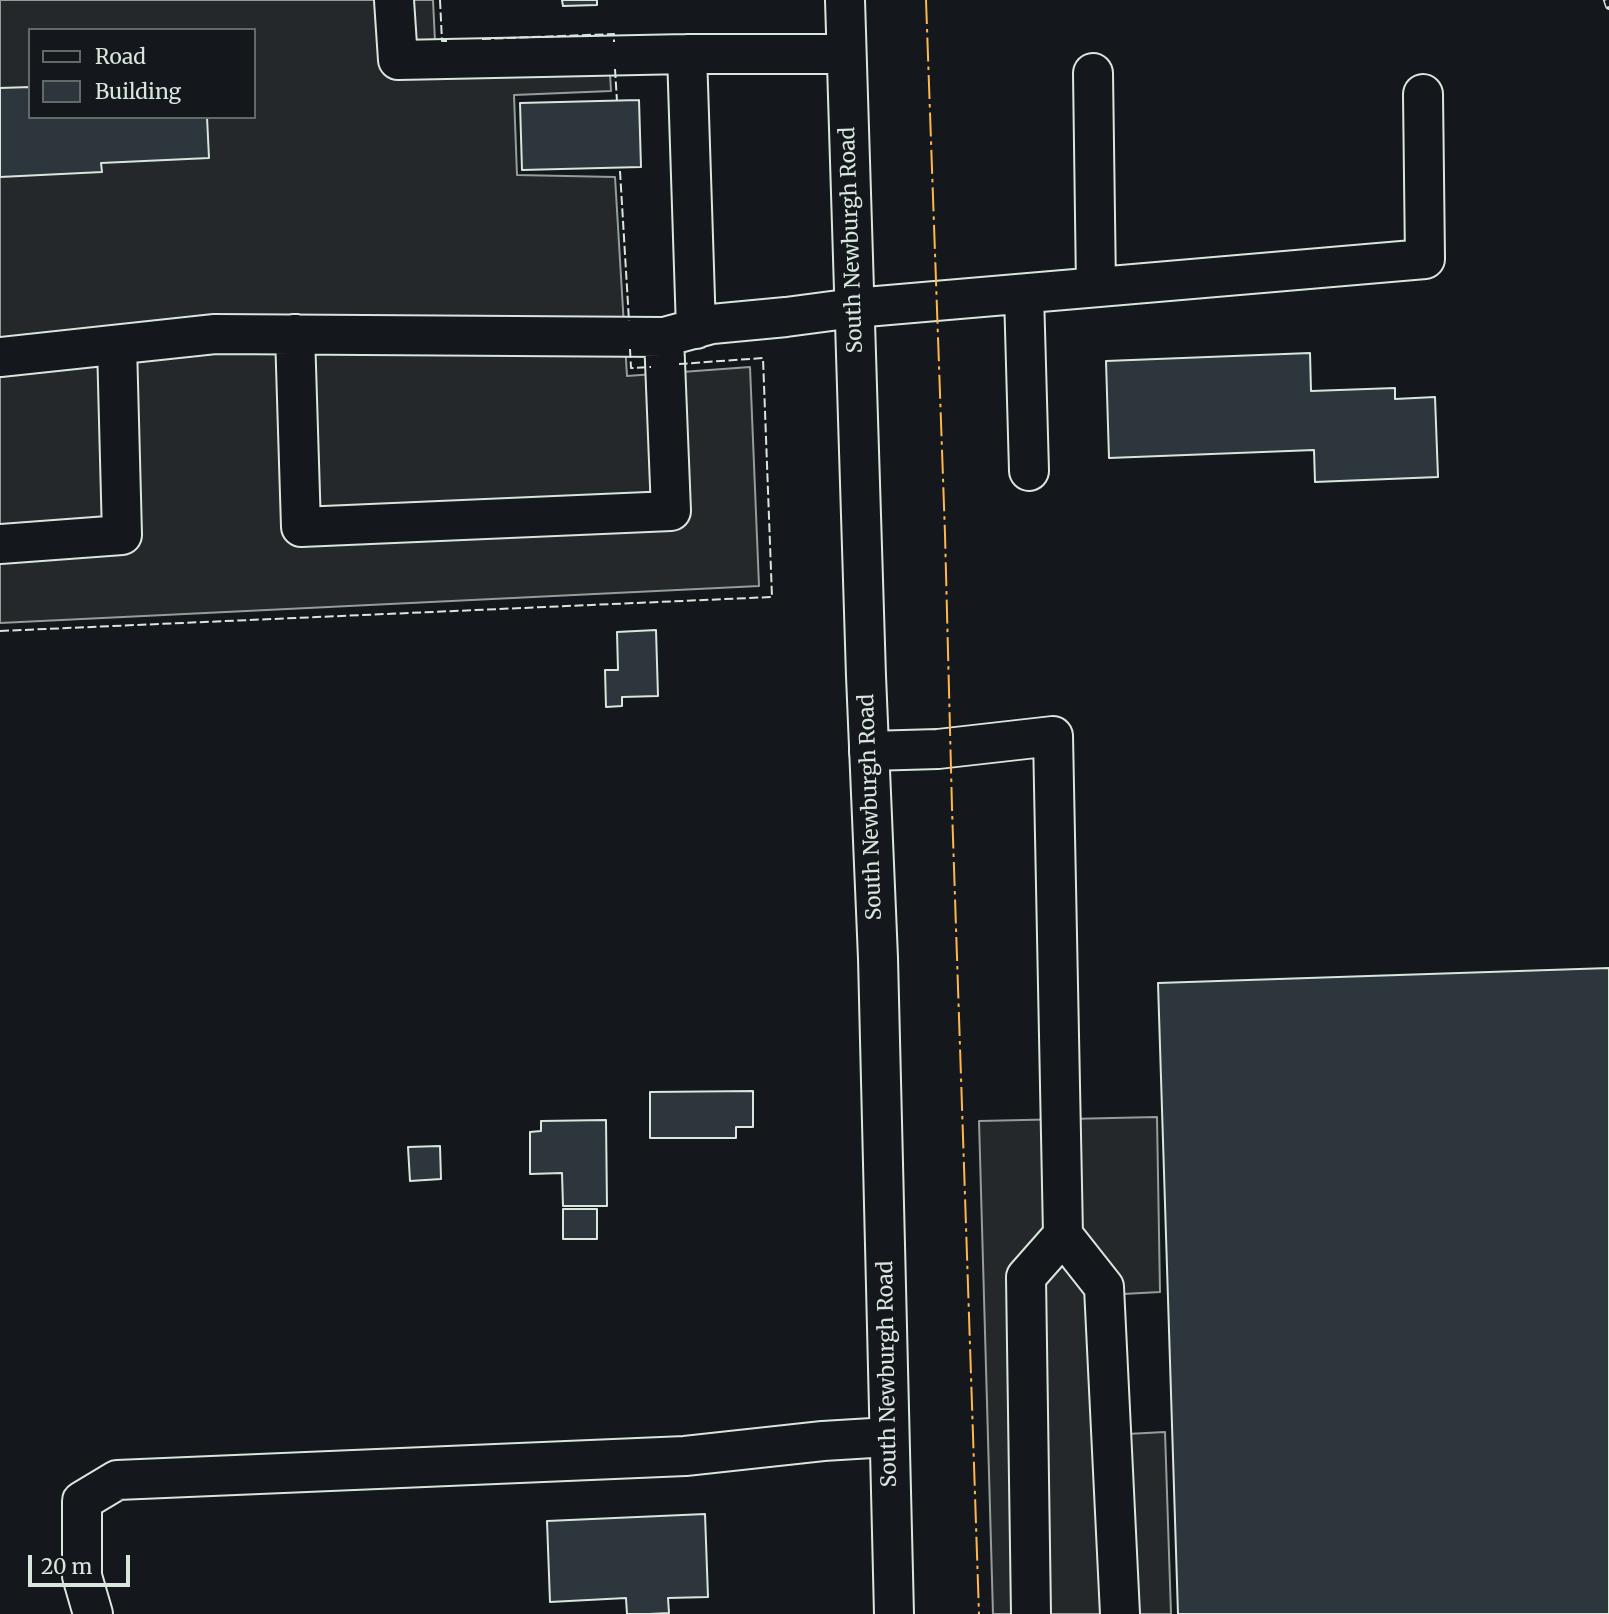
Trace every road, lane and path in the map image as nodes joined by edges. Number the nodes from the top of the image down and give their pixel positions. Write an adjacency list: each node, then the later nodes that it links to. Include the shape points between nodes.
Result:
1 (394, 0): 3 (main road, via 398,60)
2 (845, 0): 4 (main road, South Newburgh Road)
3 (687, 54): 4 (main road); 10 (main road)
4 (846, 54): 9 (main road, South Newburgh Road)
5 (1093, 73): 7 (main road)
6 (1423, 94): 7 (main road, via 1425,260)
7 (1096, 287): 8 (main road)
8 (1024, 293): 9 (main road); 14 (main road)
9 (854, 308): 10 (main road, via 712,324); 16 (main road, South Newburgh Road)
10 (680, 333): 11 (main road); 11 (main road, via 671,510 301,527)
11 (295, 334): 12 (main road, via 215,334)
12 (117, 345): 13 (main road); 15 (main road, via 122,535)
13 (0, 358)
14 (1028, 471)
15 (0, 544)
16 (869, 751): 17 (main road, via 938,749 1053,736); 18 (main road, South Newburgh Road)
17 (1063, 1235): 21 (main road, via 1026,1278); 22 (main road, via 1104,1287)
18 (889, 1437): 19 (main road, via 685,1456 117,1480 82,1501 82,1576); 20 (main road, South Newburgh Road)
19 (93, 1614)
20 (894, 1614)
21 (1031, 1614)
22 (1120, 1614)

